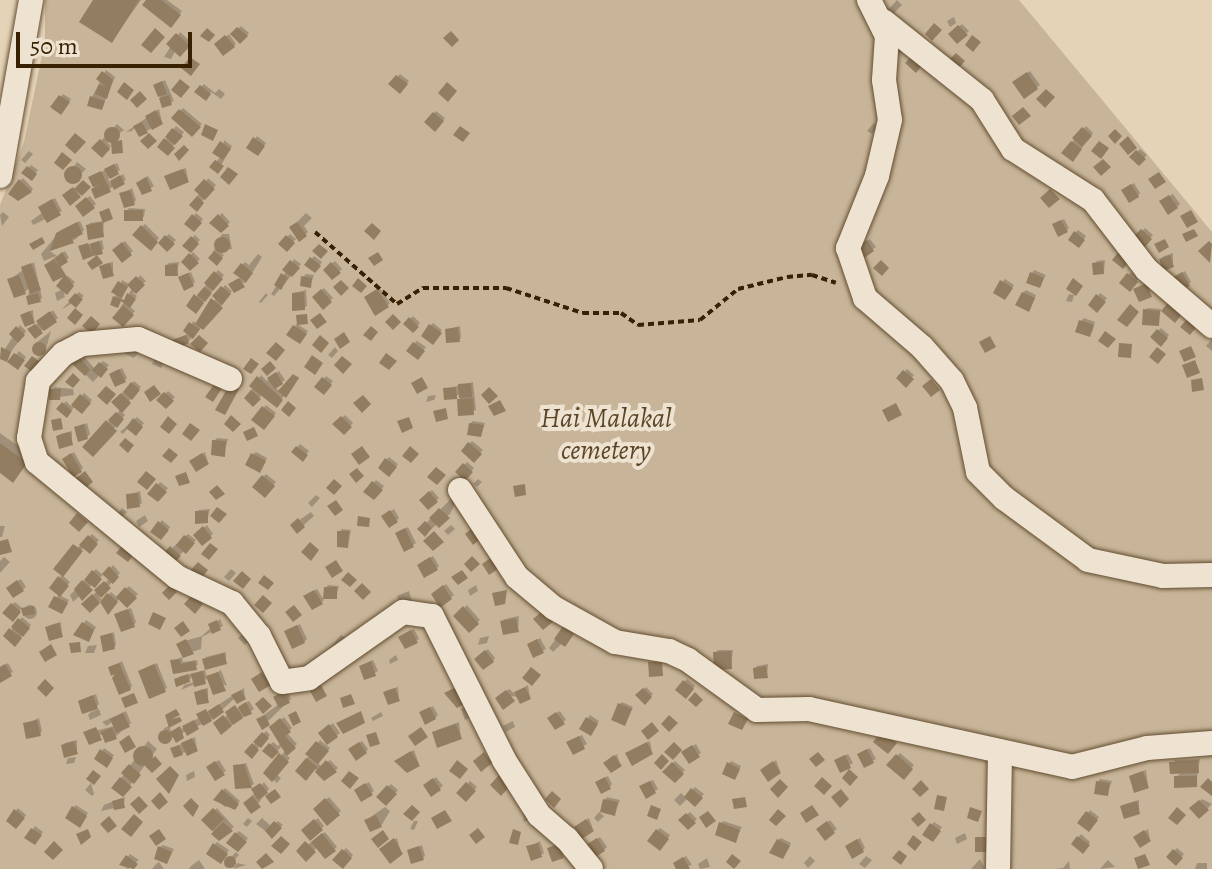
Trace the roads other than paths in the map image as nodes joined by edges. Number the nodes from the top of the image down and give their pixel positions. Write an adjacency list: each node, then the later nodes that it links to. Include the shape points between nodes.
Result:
1 (31, 0): 4 (street)
2 (869, 0): 3 (street)
3 (883, 21): 5 (street, via 982,100 1013,149 1093,200 1147,270); 8 (street, via 890,120 877,176 848,248 858,285 873,307 941,364 960,393 985,483 1088,560 1163,576)
4 (0, 176)
5 (1212, 326)
6 (230, 379): 11 (street, via 138,339 82,344 63,354 38,381 29,438 37,462 177,577 232,603 259,636 282,682 309,678 403,612 432,616 504,760 539,815)
7 (460, 490): 10 (street, via 517,577 595,633 630,647 669,651 757,710 809,709)
8 (1212, 575)
9 (1212, 743): 10 (street, via 1147,748 1072,767)
10 (1000, 752): 12 (street)
11 (591, 869)
12 (998, 869)

